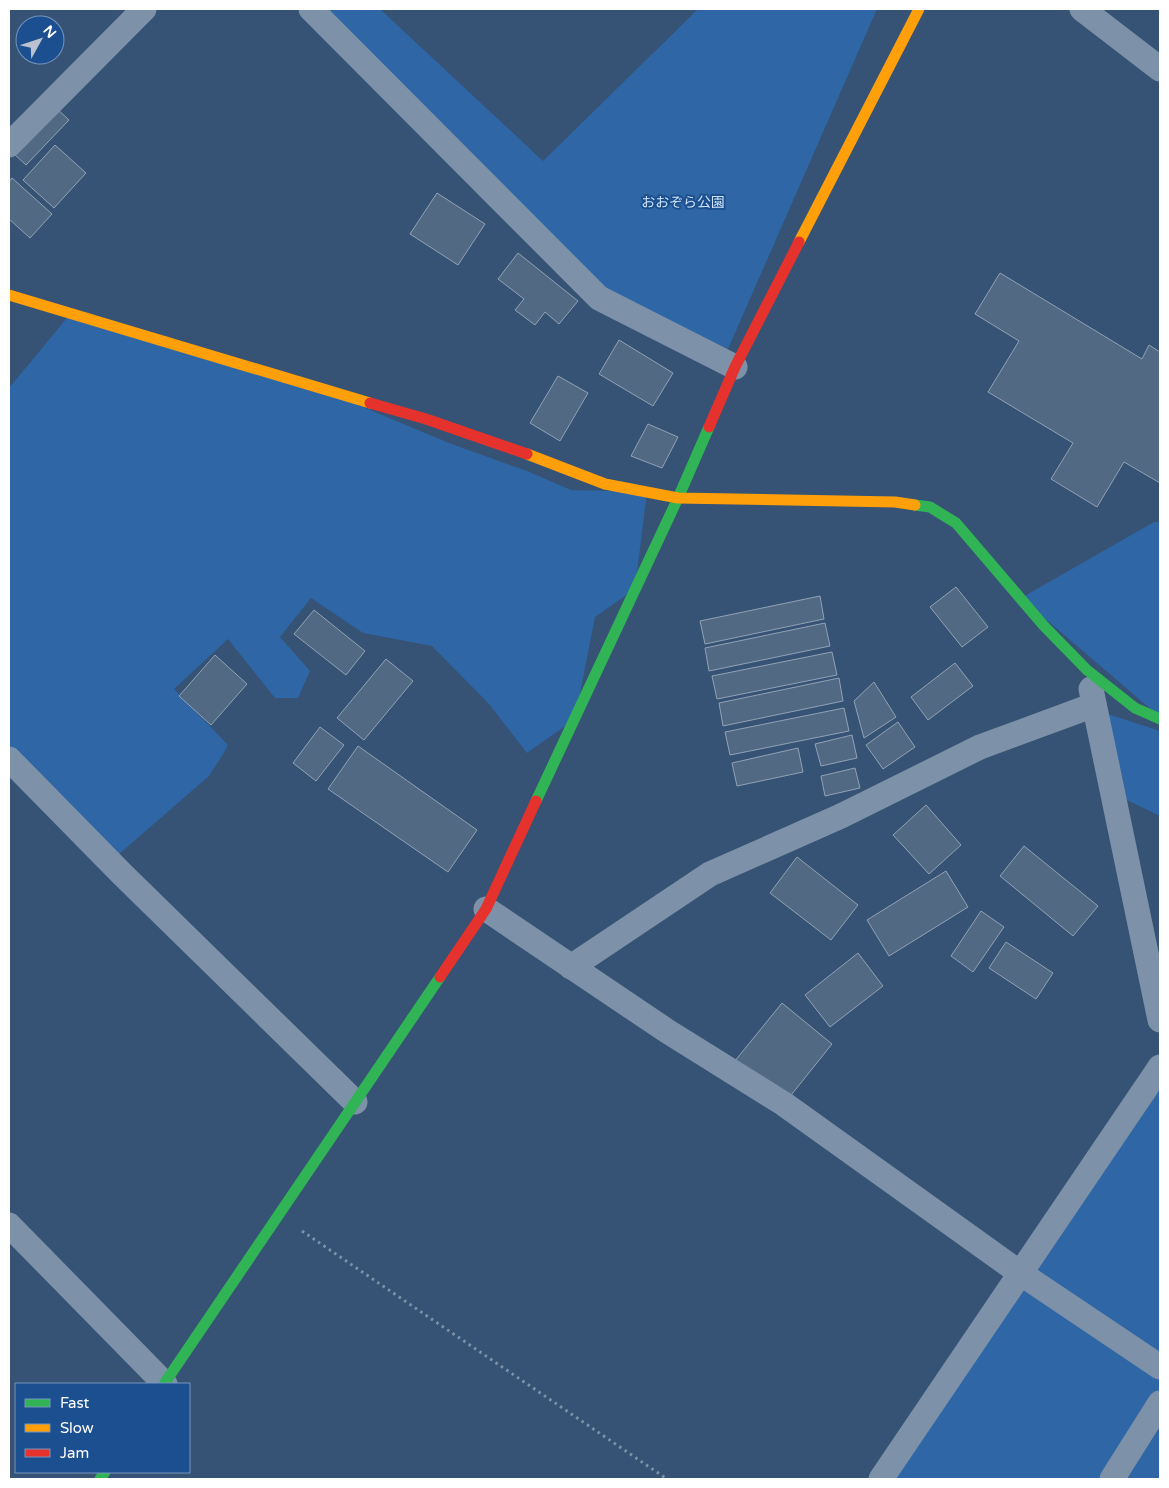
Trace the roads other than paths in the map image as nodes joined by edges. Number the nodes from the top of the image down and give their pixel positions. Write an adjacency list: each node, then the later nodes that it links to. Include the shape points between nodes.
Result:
1 (144, 9): 6 (street)
2 (311, 9): 8 (street, via 599,298)
3 (919, 9): 8 (street)
4 (1082, 9): 5 (street)
5 (1160, 69)
6 (9, 145)
7 (9, 294): 9 (street, via 426,419 605,484)
8 (735, 367): 9 (street)
9 (678, 498): 10 (street, via 895,502 930,507 956,524 1044,626); 14 (street)
10 (1087, 670): 11 (street); 12 (street, via 1135,708)
11 (1094, 705): 15 (street, via 980,747 841,816 710,874); 16 (street)
12 (1160, 719)
13 (9, 759): 18 (street)
14 (486, 909): 15 (street); 18 (street)
15 (572, 967): 20 (street, via 784,1104)
16 (1160, 1020)
17 (1160, 1067): 20 (street)
18 (355, 1102): 23 (street)
19 (9, 1225): 22 (street)
20 (1020, 1273): 21 (street); 25 (street)
21 (1160, 1367)
22 (164, 1383)
23 (166, 1383)
24 (1160, 1403): 26 (street)
25 (880, 1479)
26 (1112, 1479)

